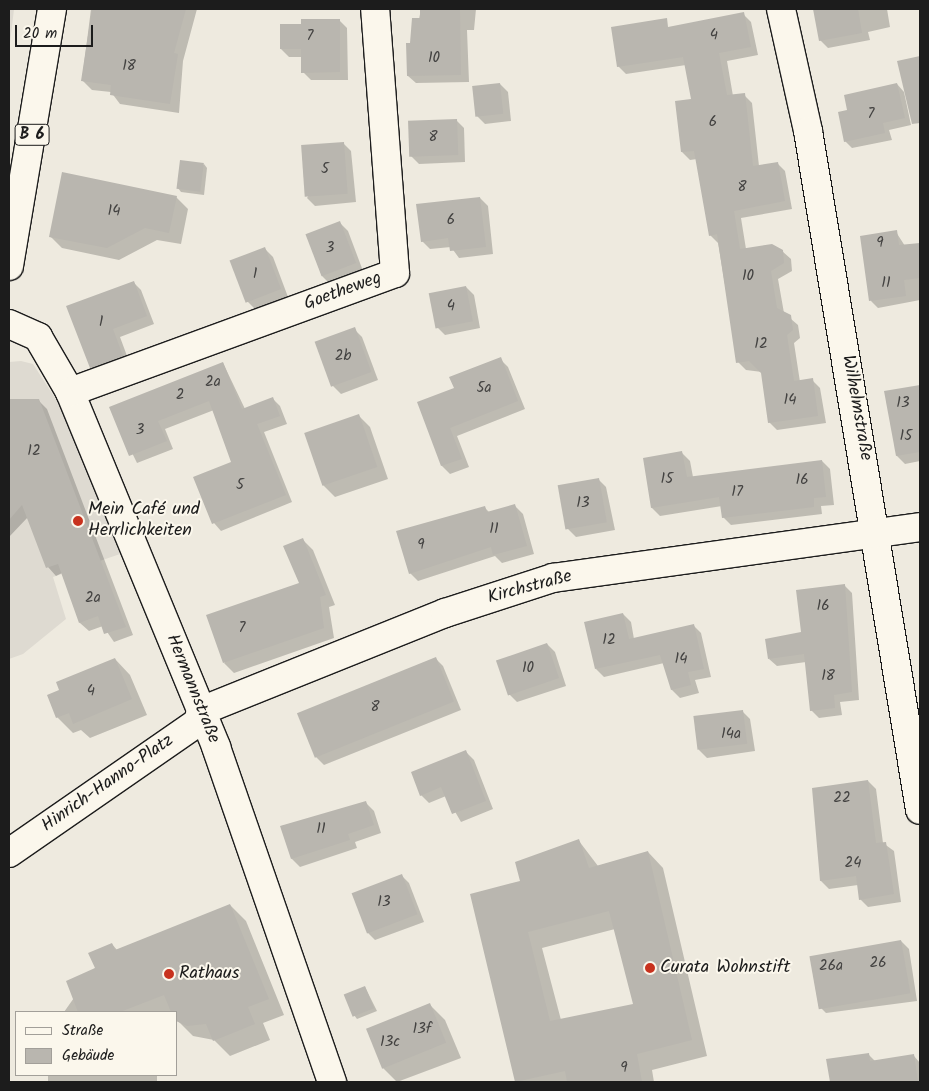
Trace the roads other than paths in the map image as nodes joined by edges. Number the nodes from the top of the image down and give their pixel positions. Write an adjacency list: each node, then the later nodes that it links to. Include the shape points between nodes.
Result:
1 (52, 9): 4 (street, B 6)
2 (375, 9): 6 (street, Goetheweg, via 395,273)
3 (781, 9): 8 (street, Wilhelmstraße, via 808,131)
4 (9, 266)
5 (9, 324): 6 (street, Hermannstraße, via 38,337)
6 (70, 392): 9 (street, Hermannstraße)
7 (920, 527): 8 (street, Kirchstraße)
8 (877, 531): 9 (street, Kirchstraße, via 553,578 445,613); 10 (street, Wilhelmstraße)
9 (201, 711): 11 (street, Hinrich-Hanno-Platz, via 198,722); 12 (street, Hermannstraße)
10 (920, 810)
11 (9, 853)
12 (332, 1082)

